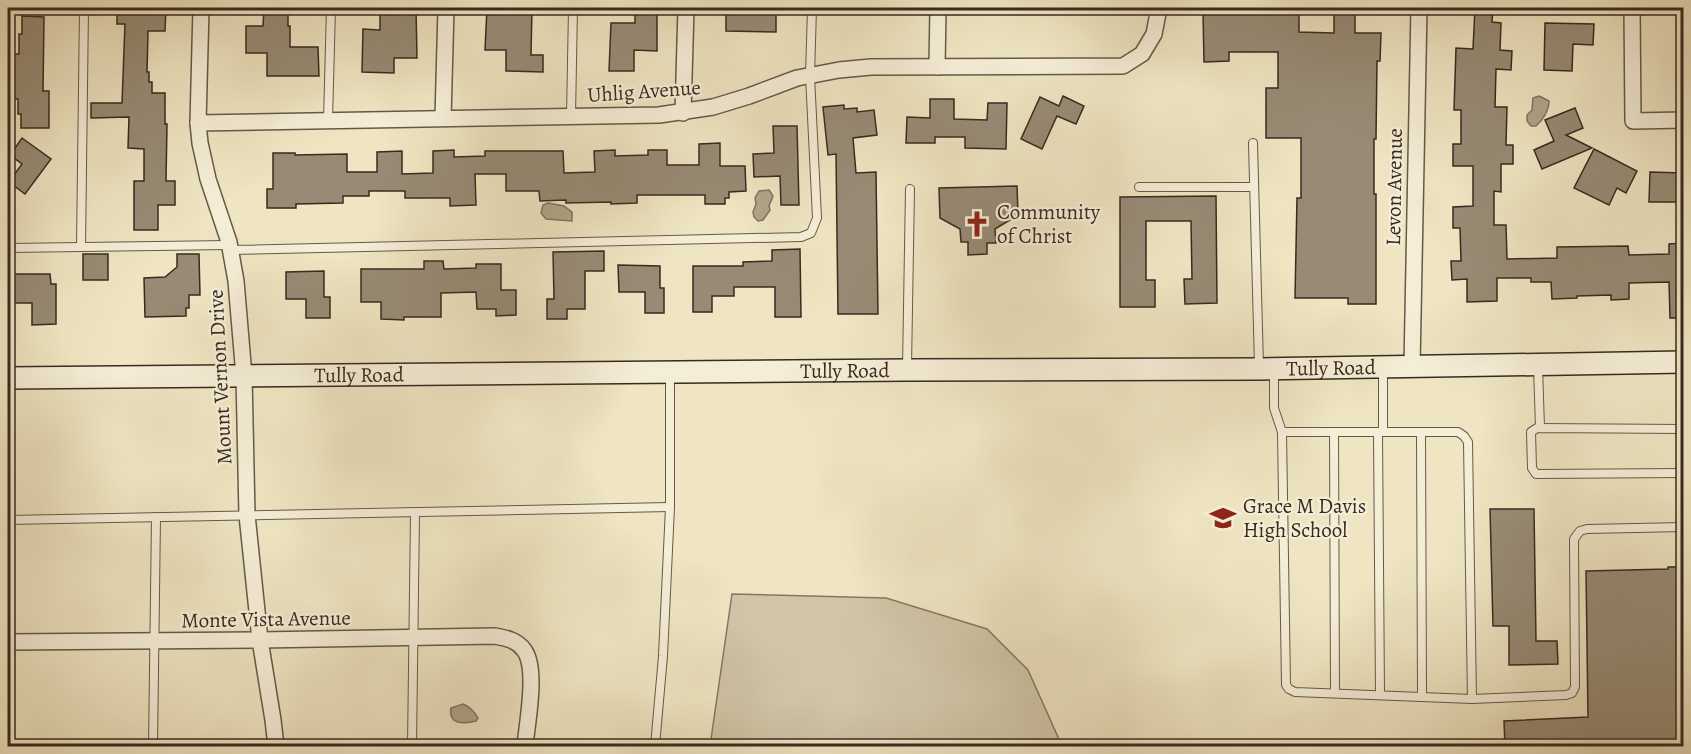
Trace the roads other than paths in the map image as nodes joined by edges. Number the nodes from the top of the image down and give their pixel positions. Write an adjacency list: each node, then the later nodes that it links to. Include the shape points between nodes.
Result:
1 (84, 8): 24 (lane)
2 (201, 8): 19 (street, Mount Vernon Drive)
3 (331, 8): 17 (lane)
4 (446, 8): 16 (street)
5 (573, 8): 15 (lane)
6 (686, 8): 14 (street)
7 (812, 8): 13 (lane)
8 (939, 8): 12 (street)
9 (1159, 8): 12 (street, Uhlig Avenue, via 1154,34 1142,54 1123,66)
10 (1419, 8): 29 (street, Levon Avenue)
11 (1632, 8): 18 (street, via 1633,121)
12 (937, 67): 13 (street, Uhlig Avenue, via 871,67)
13 (810, 76): 14 (street, Uhlig Avenue); 26 (lane, via 817,218 811,233 801,237)
14 (683, 113): 15 (street, Uhlig Avenue)
15 (571, 116): 16 (street, Uhlig Avenue)
16 (443, 118): 17 (street, Uhlig Avenue)
17 (328, 120): 19 (street, Uhlig Avenue)
18 (1683, 120)
19 (198, 123): 26 (street, Mount Vernon Drive, via 208,179)
20 (1253, 143): 22 (lane)
21 (1139, 187): 22 (lane)
22 (1254, 187): 31 (lane)
23 (910, 189): 32 (lane)
24 (81, 247): 25 (lane); 26 (lane)
25 (8, 248)
26 (230, 248): 34 (street, Mount Vernon Drive)
27 (1683, 362): 28 (main road, Tully Road)
28 (1538, 365): 29 (main road, Tully Road); 36 (lane)
29 (1412, 366): 30 (main road, Tully Road)
30 (1383, 367): 31 (main road, Tully Road); 40 (lane)
31 (1266, 369): 32 (main road, Tully Road); 38 (lane)
32 (907, 370): 33 (main road, Tully Road)
33 (670, 372): 34 (main road, Tully Road); 43 (lane)
34 (244, 376): 35 (main road, Tully Road); 45 (street, Mount Vernon Drive)
35 (8, 378)
36 (1540, 428): 37 (lane); 42 (lane, via 1531,432 1532,468 1536,474)
37 (1683, 429)
38 (1282, 432): 39 (lane); 53 (lane, via 1286,685 1295,692)
39 (1334, 432): 40 (lane); 53 (lane)
40 (1381, 432): 41 (lane); 54 (lane)
41 (1421, 432): 55 (lane); 56 (lane, via 1458,432 1468,442)
42 (1683, 474)
43 (670, 507): 44 (lane); 61 (lane)
44 (415, 513): 45 (lane); 49 (lane)
45 (248, 515): 46 (lane); 50 (street, Mount Vernon Drive)
46 (156, 517): 47 (lane); 51 (lane)
47 (8, 520)
48 (1683, 527): 56 (lane, via 1580,531 1574,539 1572,693)
49 (414, 637): 50 (street, Monte Vista Avenue); 59 (lane); 60 (street, Monte Vista Avenue, via 495,636 509,638 523,648 531,662 532,675)
50 (260, 640): 51 (street, Monte Vista Avenue); 58 (street, Mount Vernon Drive)
51 (156, 641): 52 (street, Monte Vista Avenue); 57 (lane)
52 (8, 642)
53 (1335, 693): 54 (lane)
54 (1380, 695): 55 (lane)
55 (1422, 696): 56 (lane)
56 (1472, 699)
57 (153, 747)
58 (276, 747)
59 (412, 747)
60 (525, 747)
61 (655, 747)

